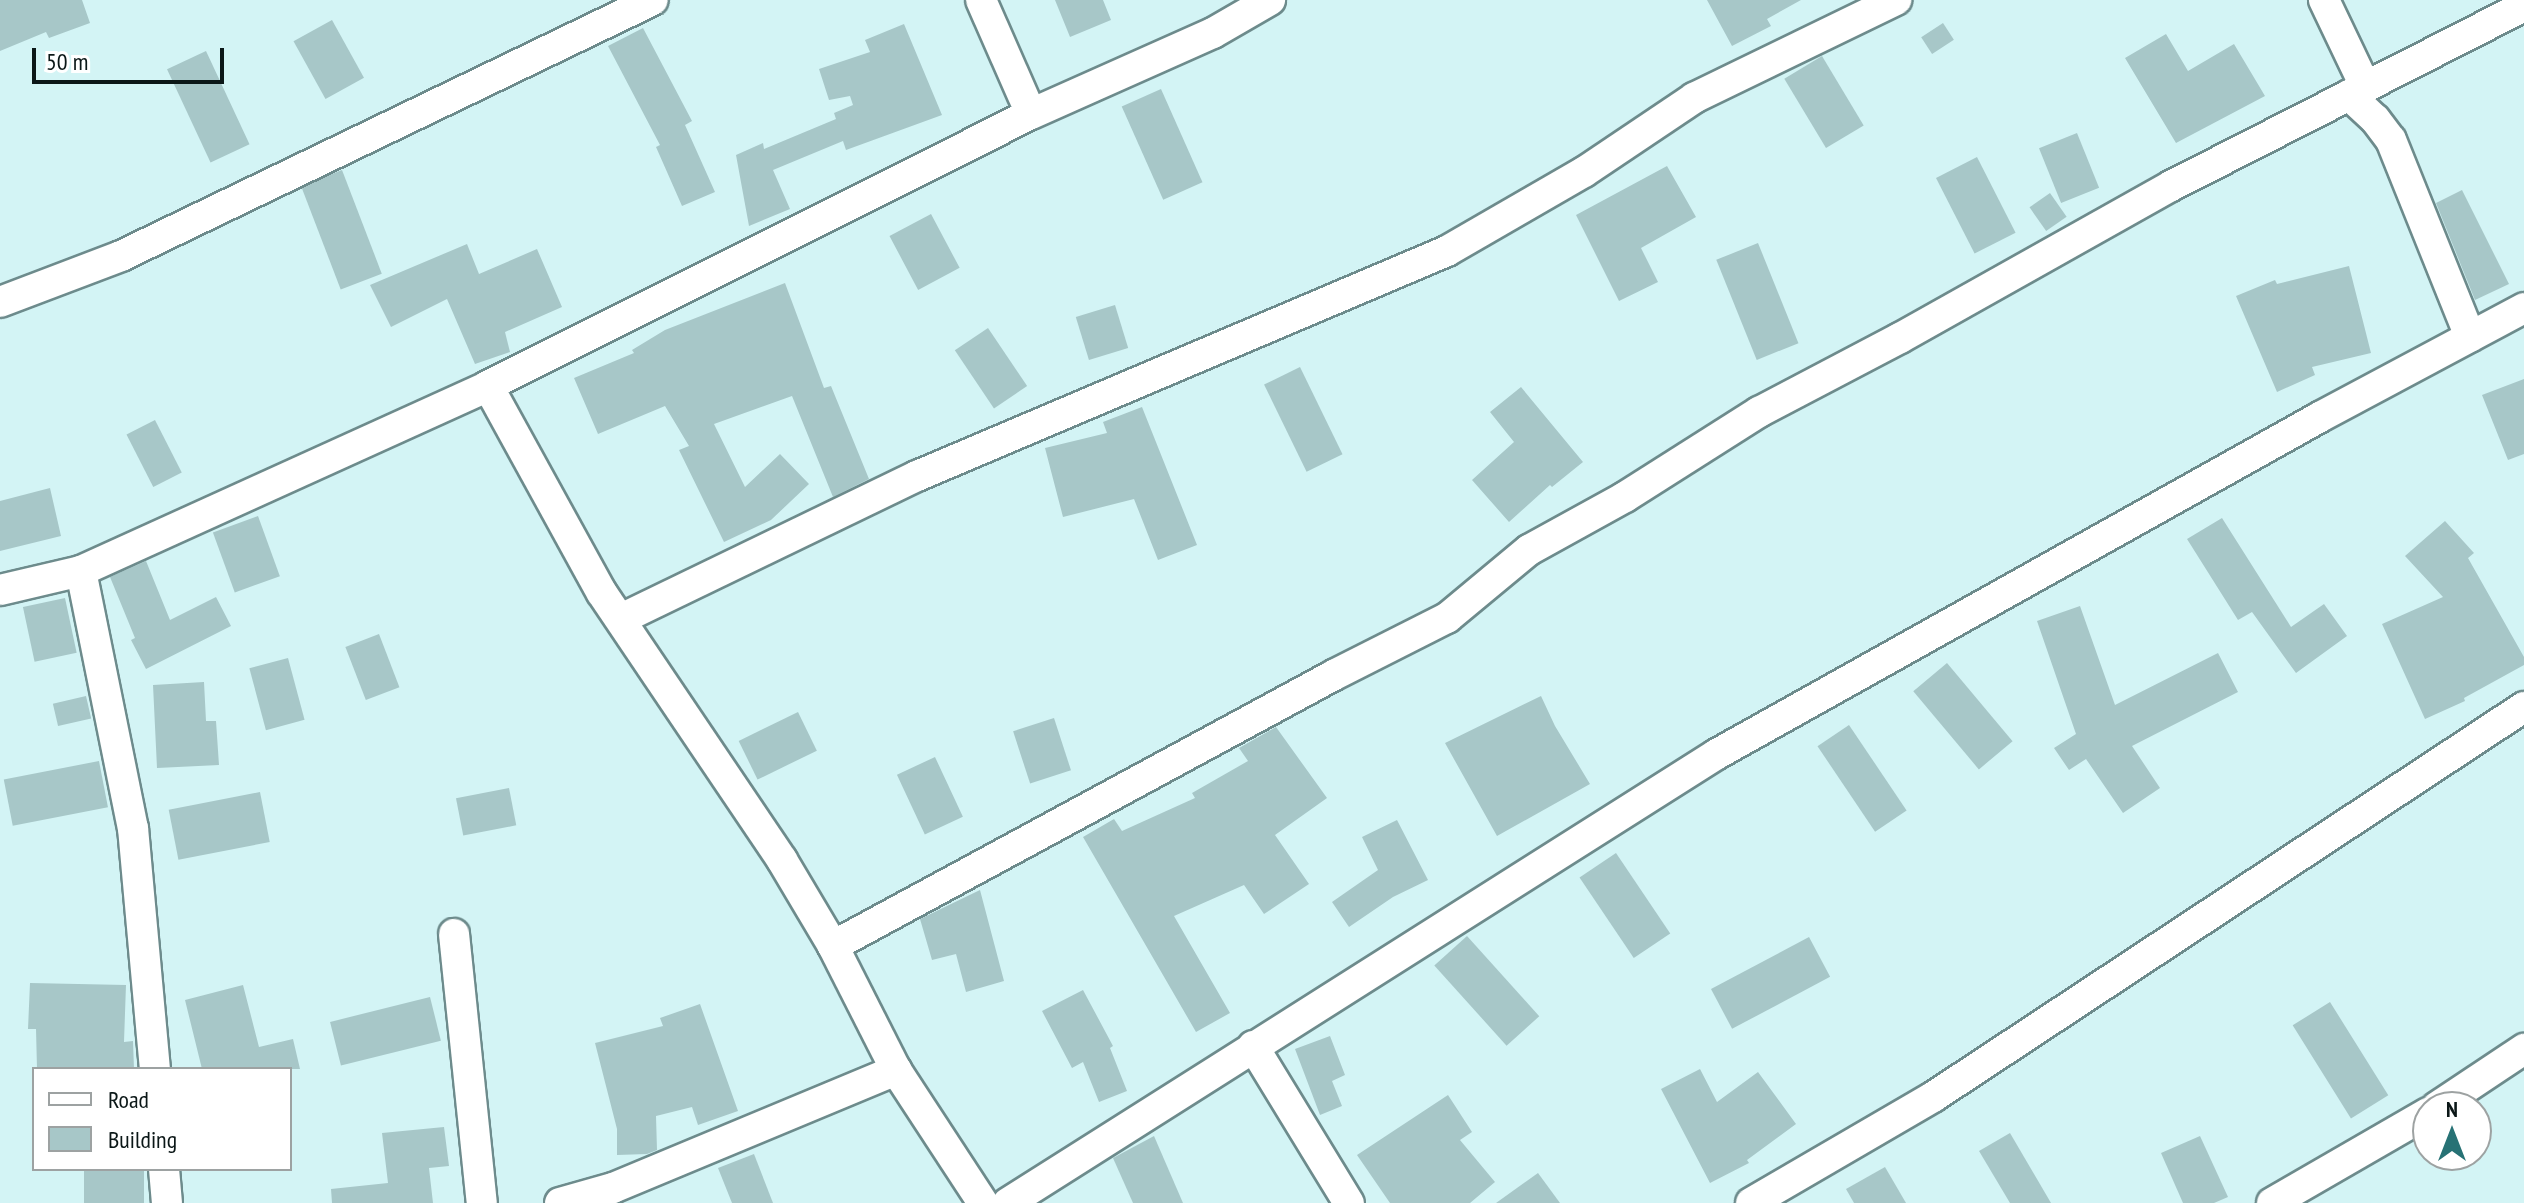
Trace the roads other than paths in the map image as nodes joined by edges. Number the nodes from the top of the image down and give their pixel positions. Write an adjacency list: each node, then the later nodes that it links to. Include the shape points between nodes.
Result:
1 (653, 0): 9 (street, via 121,256)
2 (981, 0): 8 (street)
3 (1270, 0): 8 (street, via 1213,33)
4 (1896, 0): 15 (street, via 1694,98 1584,172 1447,251 917,476)
5 (2324, 0): 7 (street)
6 (2524, 6): 7 (street)
7 (2357, 91): 11 (street, via 2391,140); 18 (street, via 1759,412 1529,550 1447,618)
8 (1031, 114): 12 (street)
9 (0, 302)
10 (2524, 308): 11 (street)
11 (2470, 337): 19 (street, via 1717,754)
12 (488, 386): 13 (street); 15 (street)
13 (81, 571): 14 (street); 21 (street, via 133,828)
14 (0, 590)
15 (621, 619): 18 (street)
16 (2524, 707): 32 (street, via 1933,1097)
17 (454, 934): 27 (street)
18 (833, 946): 22 (street)
19 (1253, 1046): 30 (street); 31 (street)
20 (2524, 1049): 23 (street)
21 (155, 1067)
22 (896, 1070): 28 (street, via 613,1188); 29 (street)
23 (2461, 1091)
24 (2412, 1122): 33 (street)
25 (164, 1171): 26 (street)
26 (167, 1203)
27 (482, 1203)
28 (560, 1203)
29 (983, 1203)
30 (1008, 1203)
31 (1349, 1203)
32 (1751, 1203)
33 (2272, 1203)

